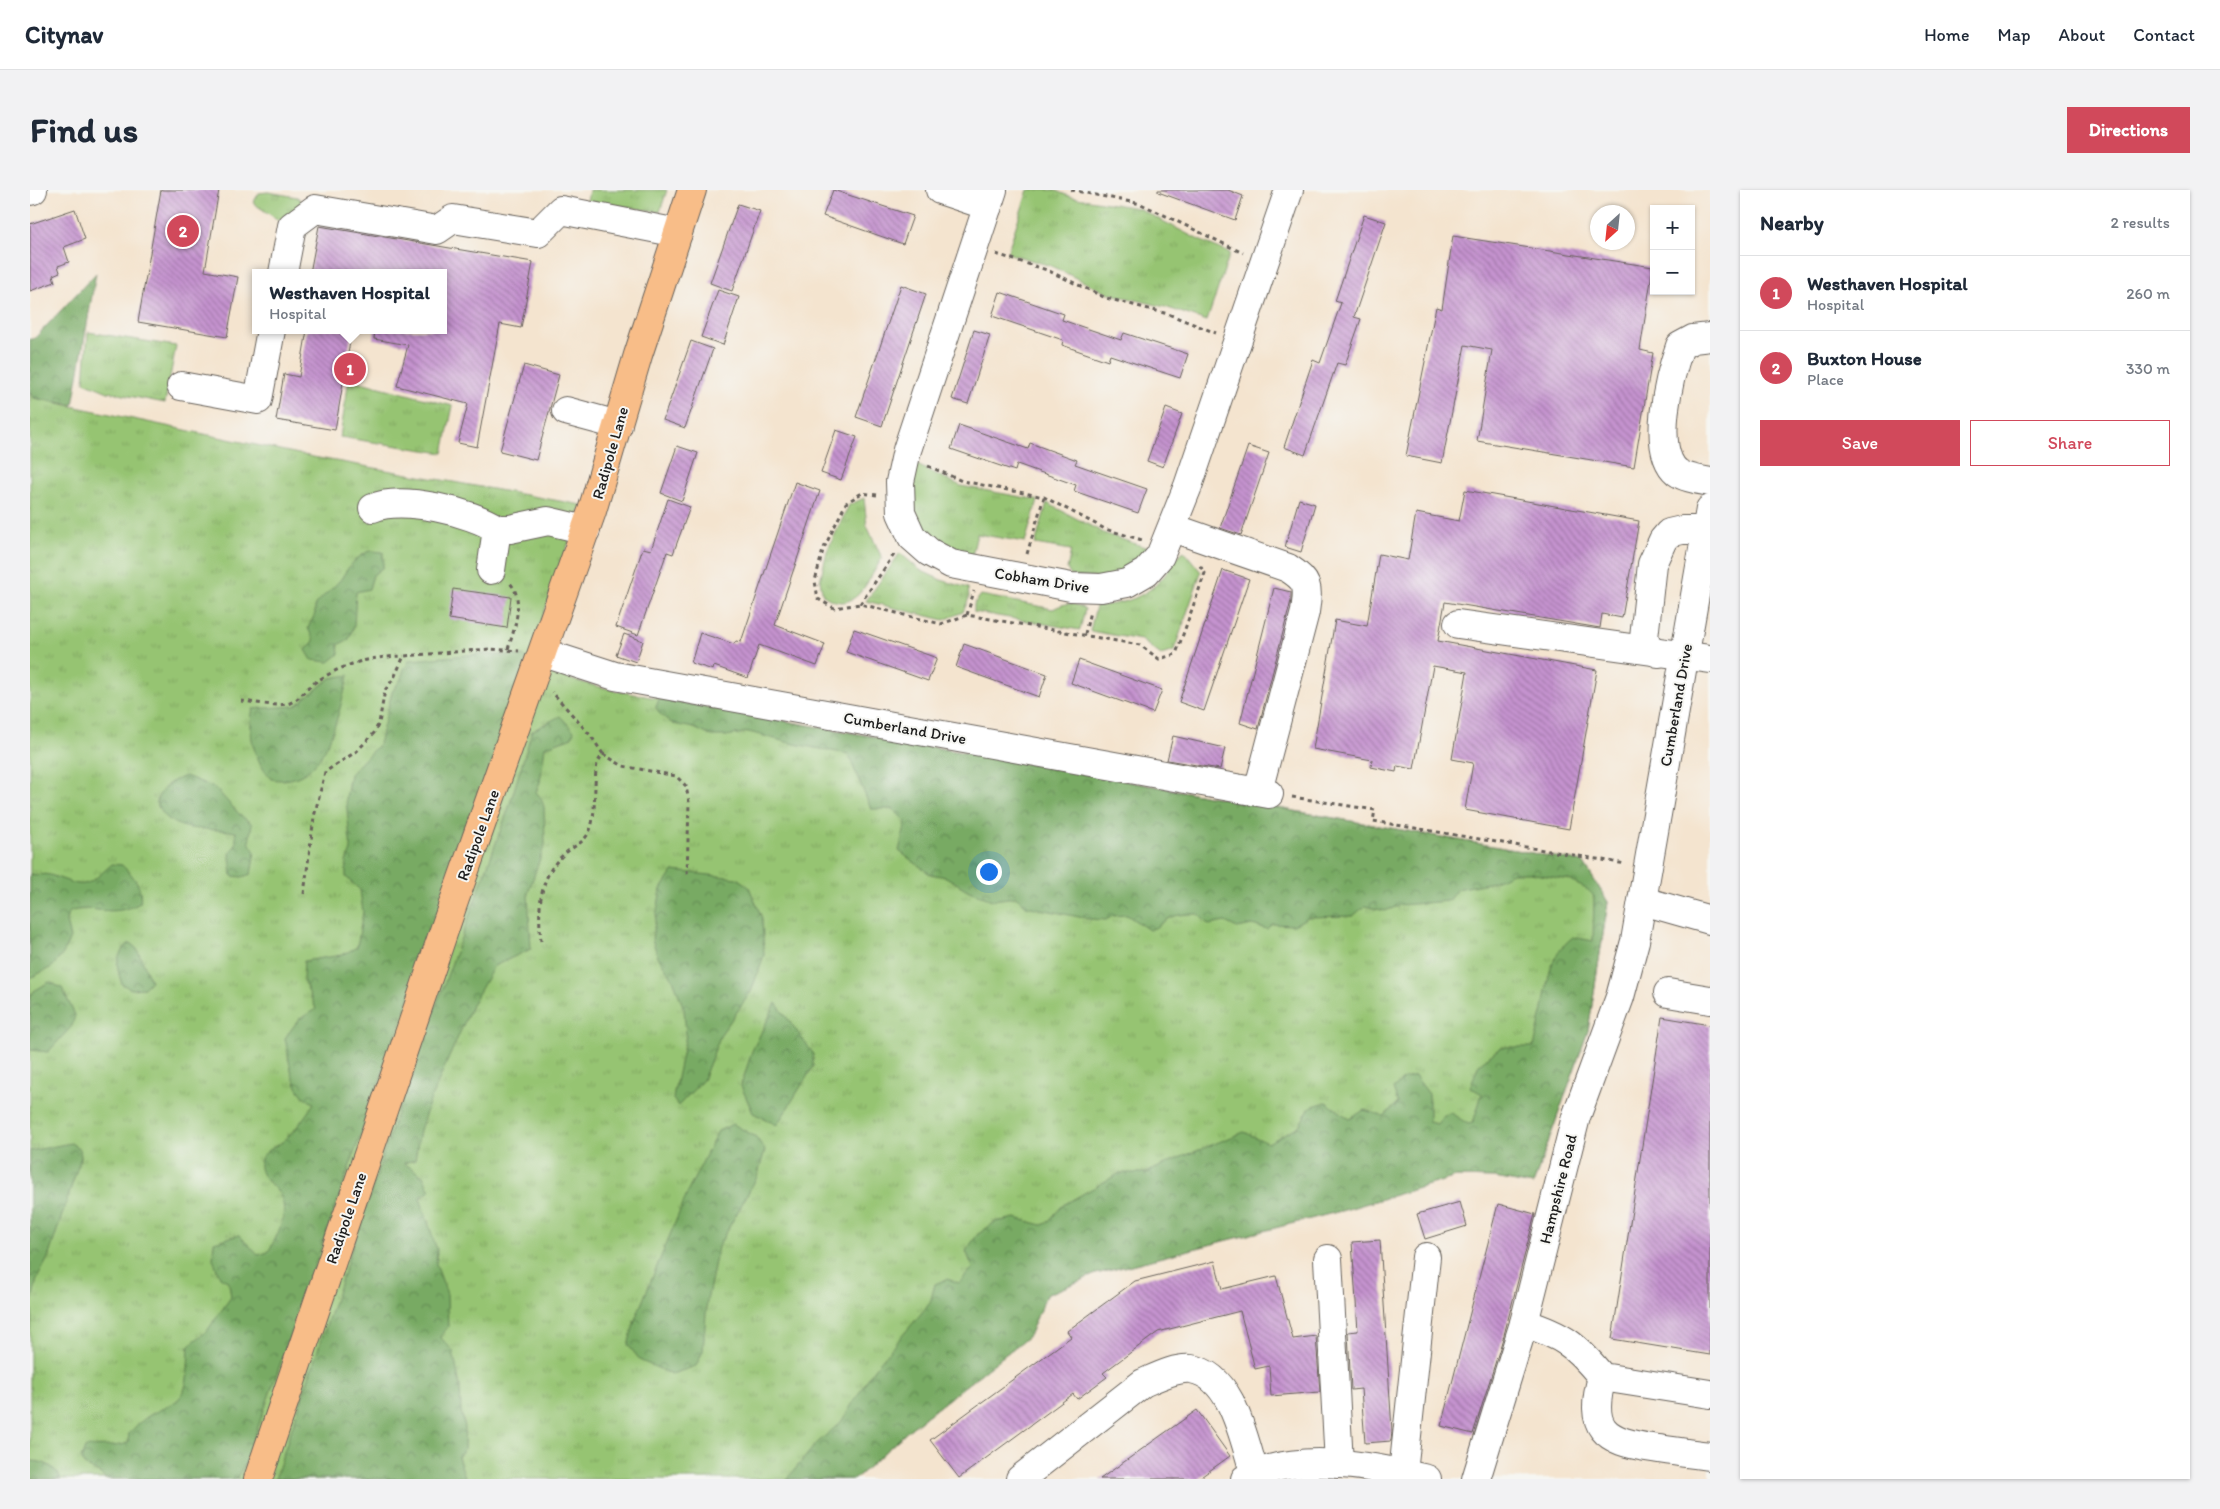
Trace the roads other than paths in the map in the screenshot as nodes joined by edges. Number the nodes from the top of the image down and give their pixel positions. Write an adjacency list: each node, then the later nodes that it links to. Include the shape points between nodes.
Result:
1 (692, 190): 6 (main road, Radipole Lane)
2 (940, 190): 4 (street, Cobham Drive)
3 (1289, 190): 18 (street, Cobham Drive)
4 (991, 198): 18 (street, Cobham Drive, via 906,456 900,482 901,513 910,532 929,552 951,564 1071,587 1101,588 1127,583 1146,572 1160,556)
5 (310, 200): 6 (street, via 437,230 453,219 538,233 561,210); 7 (street, via 292,226)
6 (678, 233): 12 (main road, Radipole Lane)
7 (284, 269)
8 (270, 334): 10 (street, via 258,400)
9 (1710, 337): 13 (street, via 1693,339 1680,346 1671,375 1663,432 1667,459 1677,472)
10 (181, 386)
11 (566, 411): 12 (street)
12 (618, 426): 17 (main road, Radipole Lane)
13 (1710, 482)
14 (373, 508): 16 (street, via 391,502 409,504 477,518)
15 (1708, 519): 22 (street, via 1669,533 1652,564 1644,638 1649,648); 23 (street, Cumberland Drive)
16 (497, 529): 17 (street, via 548,521); 19 (street)
17 (586, 530): 21 (main road, Radipole Lane)
18 (1168, 537): 21 (street, Cumberland Drive, via 1288,568 1302,577 1308,588 1263,792 615,676)
19 (492, 570)
20 (1458, 624): 22 (street)
21 (533, 653): 37 (main road, Radipole Lane, via 535,678 452,907)
22 (1658, 653): 23 (street)
23 (1698, 657): 24 (street, Cumberland Drive)
24 (1643, 901): 25 (street); 30 (street, Hampshire Road, via 1620,997 1576,1117)
25 (1710, 920)
26 (1668, 993): 27 (street)
27 (1710, 1000)
28 (1426, 1257): 35 (street)
29 (1328, 1259): 34 (street)
30 (1524, 1323): 31 (street, via 1566,1340); 39 (street, Hampshire Road)
31 (1602, 1377): 32 (street); 33 (street, via 1596,1410 1601,1426 1611,1437 1628,1445)
32 (1710, 1394)
33 (1710, 1456)
34 (1339, 1464): 35 (street, via 1384,1468); 36 (street, via 1321,1462 1271,1468)
35 (1415, 1476)
36 (1250, 1477): 38 (street, via 1227,1394 1214,1378 1191,1369 1167,1373 1144,1383)
37 (258, 1479)
38 (1020, 1479)
39 (1476, 1479)

